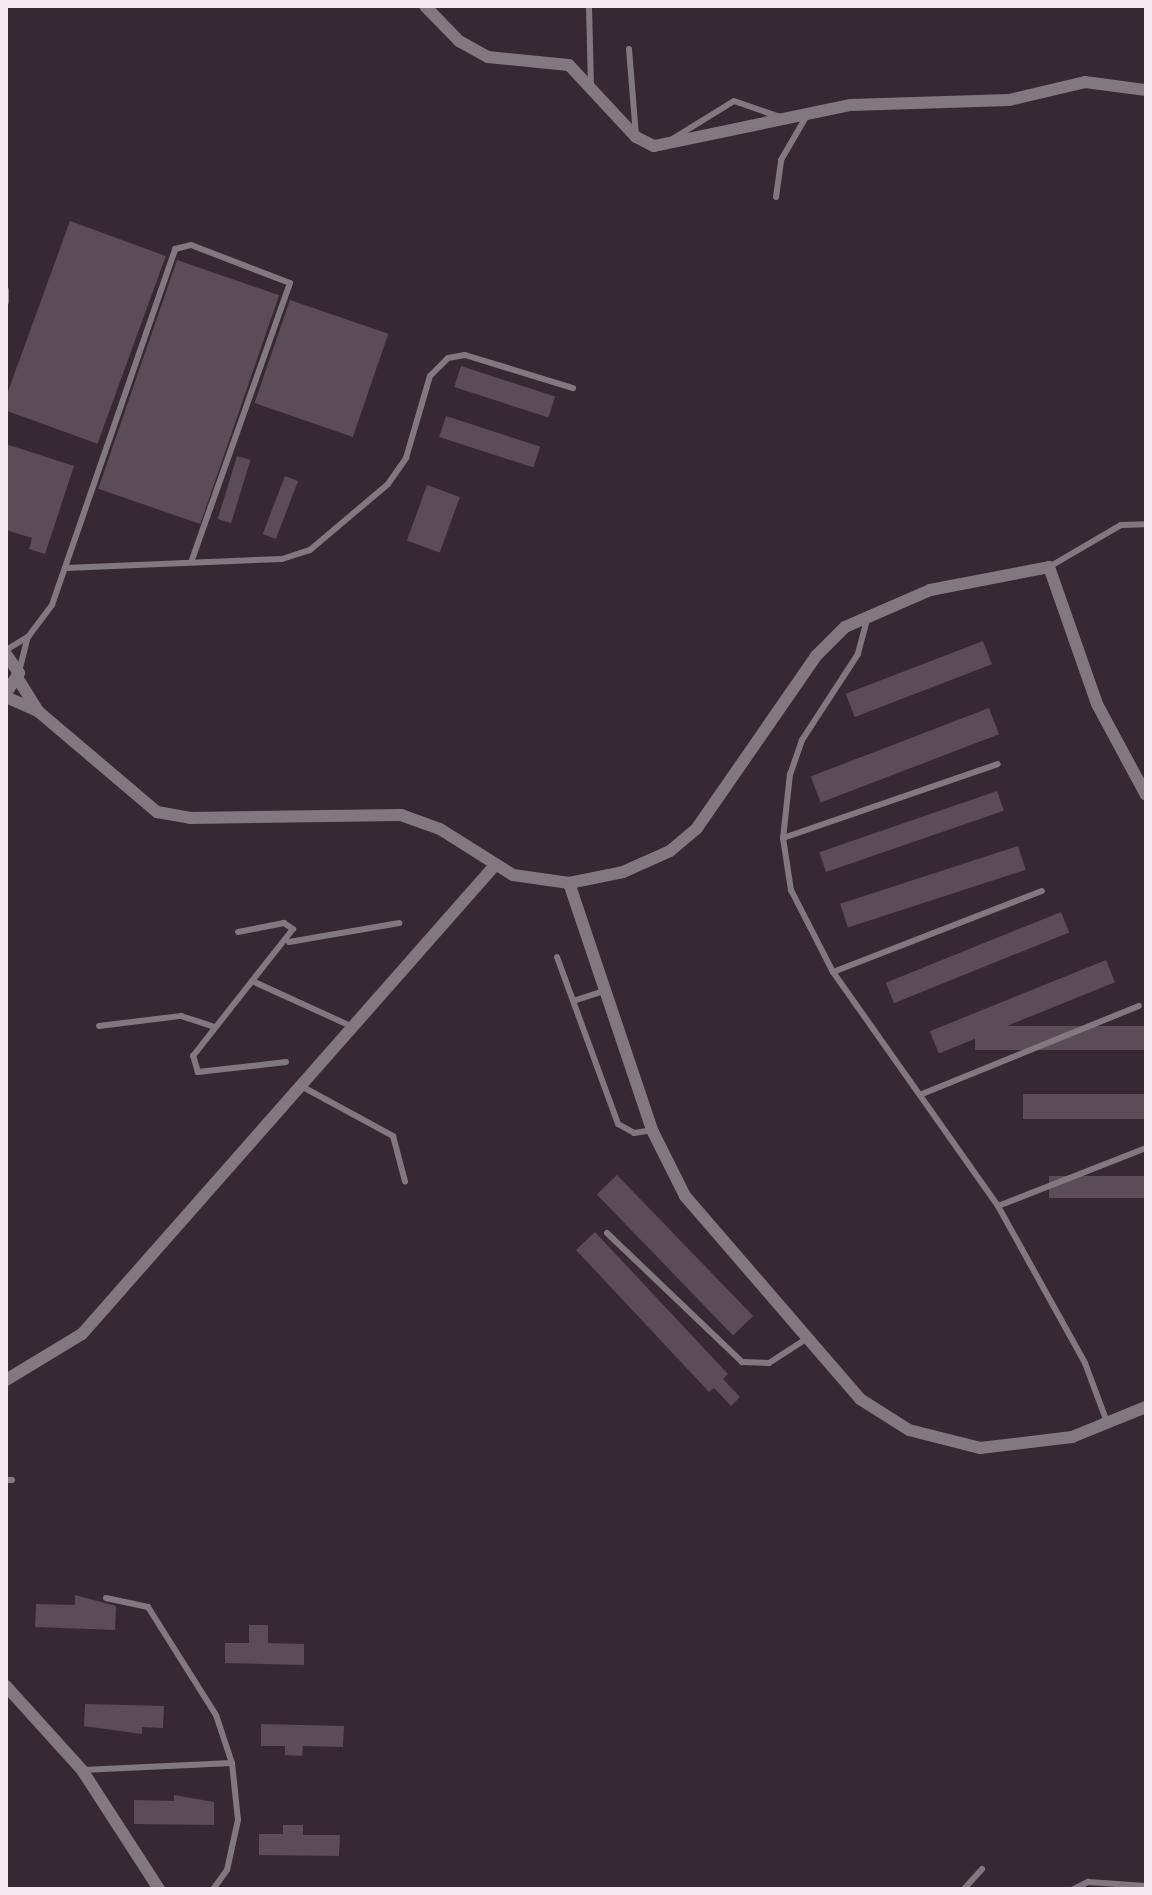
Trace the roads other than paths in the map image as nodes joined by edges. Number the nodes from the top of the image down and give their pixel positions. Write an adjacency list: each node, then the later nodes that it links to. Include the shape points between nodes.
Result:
1 (425, 6): 4 (street, via 475,51 501,61 559,61)
2 (589, 6): 4 (lane)
3 (629, 49): 8 (lane)
4 (591, 86): 8 (street)
5 (1146, 90): 6 (street, via 1085,82 1009,100 878,102)
6 (808, 114): 7 (street); 10 (lane, via 781,160)
7 (787, 121): 9 (street); 9 (lane, via 734,101)
8 (636, 137): 9 (street)
9 (664, 146)
10 (776, 197)
11 (6, 290): 12 (lane)
12 (6, 302)
13 (573, 388): 15 (lane, via 465,355 448,358 430,376 406,458 355,519 310,550 282,559)
14 (1146, 524): 16 (lane, via 1121,525)
15 (192, 559): 17 (lane); 17 (lane, via 290,283 191,245 175,249)
16 (1049, 567): 18 (street, via 930,590); 25 (street, via 1097,704)
17 (66, 568): 19 (lane)
18 (869, 612): 26 (lane, via 858,654 802,740 790,774); 28 (street, via 816,656 697,828 670,851 623,872)
19 (28, 637): 20 (lane); 21 (lane)
20 (6, 652): 21 (street)
21 (19, 676): 22 (street); 23 (street)
22 (6, 695): 23 (street)
23 (39, 712): 27 (street, via 157,812 190,818 392,813 440,829)
24 (998, 764): 26 (lane)
25 (1146, 795)
26 (783, 838): 34 (lane, via 800,914)
27 (496, 864): 28 (street, via 527,880); 41 (street)
28 (569, 883): 36 (street)
29 (1042, 891): 34 (lane)
30 (399, 923): 32 (lane)
31 (238, 932): 32 (lane, via 289,924)
32 (289, 942): 35 (lane)
33 (557, 957): 37 (lane)
34 (833, 972): 44 (lane)
35 (252, 981): 40 (lane); 41 (lane)
36 (606, 990): 37 (lane); 45 (street)
37 (573, 1001): 45 (lane, via 618,1124 634,1133)
38 (1139, 1006): 44 (lane)
39 (99, 1026): 40 (lane, via 181,1016)
40 (211, 1026): 42 (lane, via 194,1047 195,1070)
41 (353, 1027): 43 (street)
42 (286, 1062)
43 (301, 1086): 47 (lane, via 393,1136); 51 (street, via 82,1334)
44 (922, 1094): 48 (lane)
45 (652, 1130): 50 (street, via 685,1196)
46 (1146, 1148): 48 (lane)
47 (405, 1181)
48 (998, 1206): 53 (lane, via 1085,1363)
49 (607, 1233): 50 (lane, via 742,1362 769,1363)
50 (803, 1341): 53 (street, via 887,1419 943,1441 1020,1448)
51 (6, 1380)
52 (1146, 1407): 53 (street)
53 (1108, 1423)
54 (106, 1598): 56 (lane, via 148,1607 216,1715)
55 (6, 1686): 57 (street)
56 (232, 1763): 57 (lane); 61 (lane, via 235,1842)
57 (82, 1770): 60 (street)
58 (982, 1869): 62 (lane)
59 (1146, 1886): 63 (lane, via 1088,1882)
60 (159, 1889)
61 (213, 1889)
62 (964, 1889)
63 (1074, 1889)

